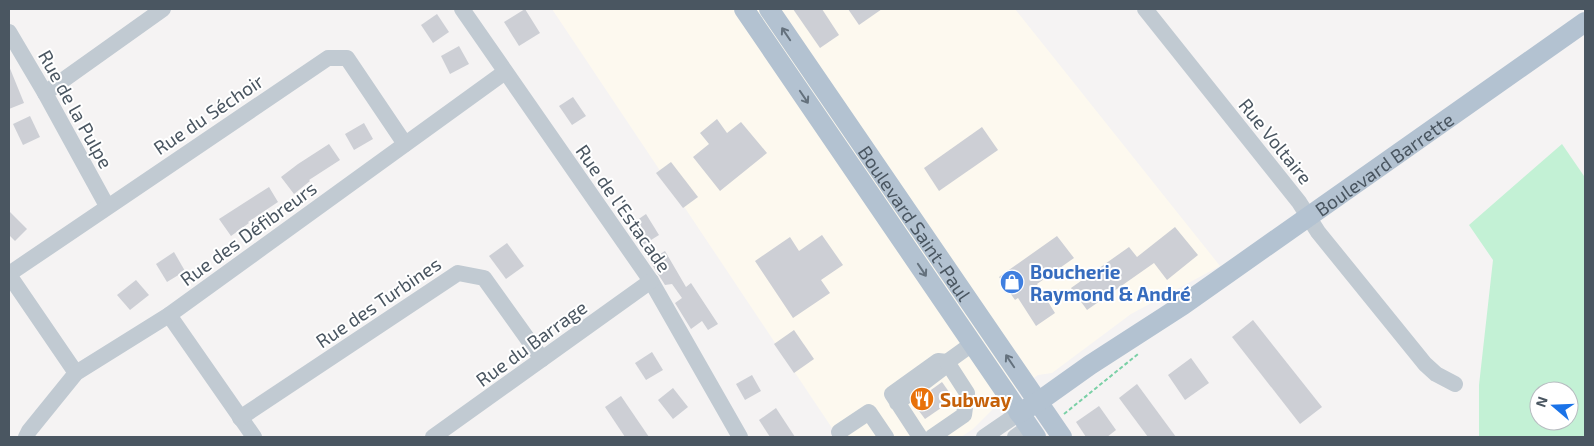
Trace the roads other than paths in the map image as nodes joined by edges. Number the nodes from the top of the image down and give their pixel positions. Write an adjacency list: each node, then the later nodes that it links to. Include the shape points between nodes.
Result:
1 (164, 9): 9 (street)
2 (462, 9): 8 (street, Rue de l'Estacade)
3 (744, 9): 16 (main road, Boulevard Saint-Paul, one-way to 16)
4 (769, 9): 21 (main road, Boulevard Saint-Paul, one-way to 4)
5 (1145, 9): 12 (street, Rue Voltaire)
6 (1585, 22): 12 (main road, Boulevard Barrette)
7 (9, 32): 9 (street, Rue de la Pulpe)
8 (505, 72): 10 (street, Rue des Défibreurs); 14 (street, Rue de l'Estacade)
9 (45, 93): 11 (street, Rue de la Pulpe)
10 (404, 144): 11 (street, Rue du Séchoir, via 347,58 328,58); 15 (street, Rue des Défibreurs)
11 (107, 206): 13 (street, Rue du Séchoir)
12 (1309, 218): 20 (street, Rue Voltaire, via 1424,364); 21 (main road, Boulevard Barrette, via 1184,306)
13 (9, 274): 19 (street)
14 (651, 281): 17 (street, Rue du Barrage); 28 (street, Rue de l'Estacade)
15 (169, 315): 19 (street, Rue des Défibreurs); 22 (street)
16 (972, 344): 18 (street); 23 (main road, Boulevard Saint-Paul)
17 (542, 359): 22 (street, Rue des Turbines, via 484,278 458,272); 27 (street, Rue du Barrage)
18 (948, 362): 30 (street, via 938,360 892,394); 31 (street, via 967,392 964,415)
19 (76, 373): 25 (street, Rue des Défibreurs)
20 (1455, 384)
21 (1049, 410): 23 (main road, Boulevard Barrette); 33 (main road, Boulevard Saint-Paul)
22 (240, 418): 26 (street)
23 (1025, 429): 32 (street, Boulevard Barrette)
24 (839, 432): 29 (street, via 869,412)
25 (26, 437)
26 (254, 437)
27 (433, 437)
28 (740, 437)
29 (886, 437)
30 (920, 437)
31 (932, 437)
32 (984, 437)
33 (1062, 437)

